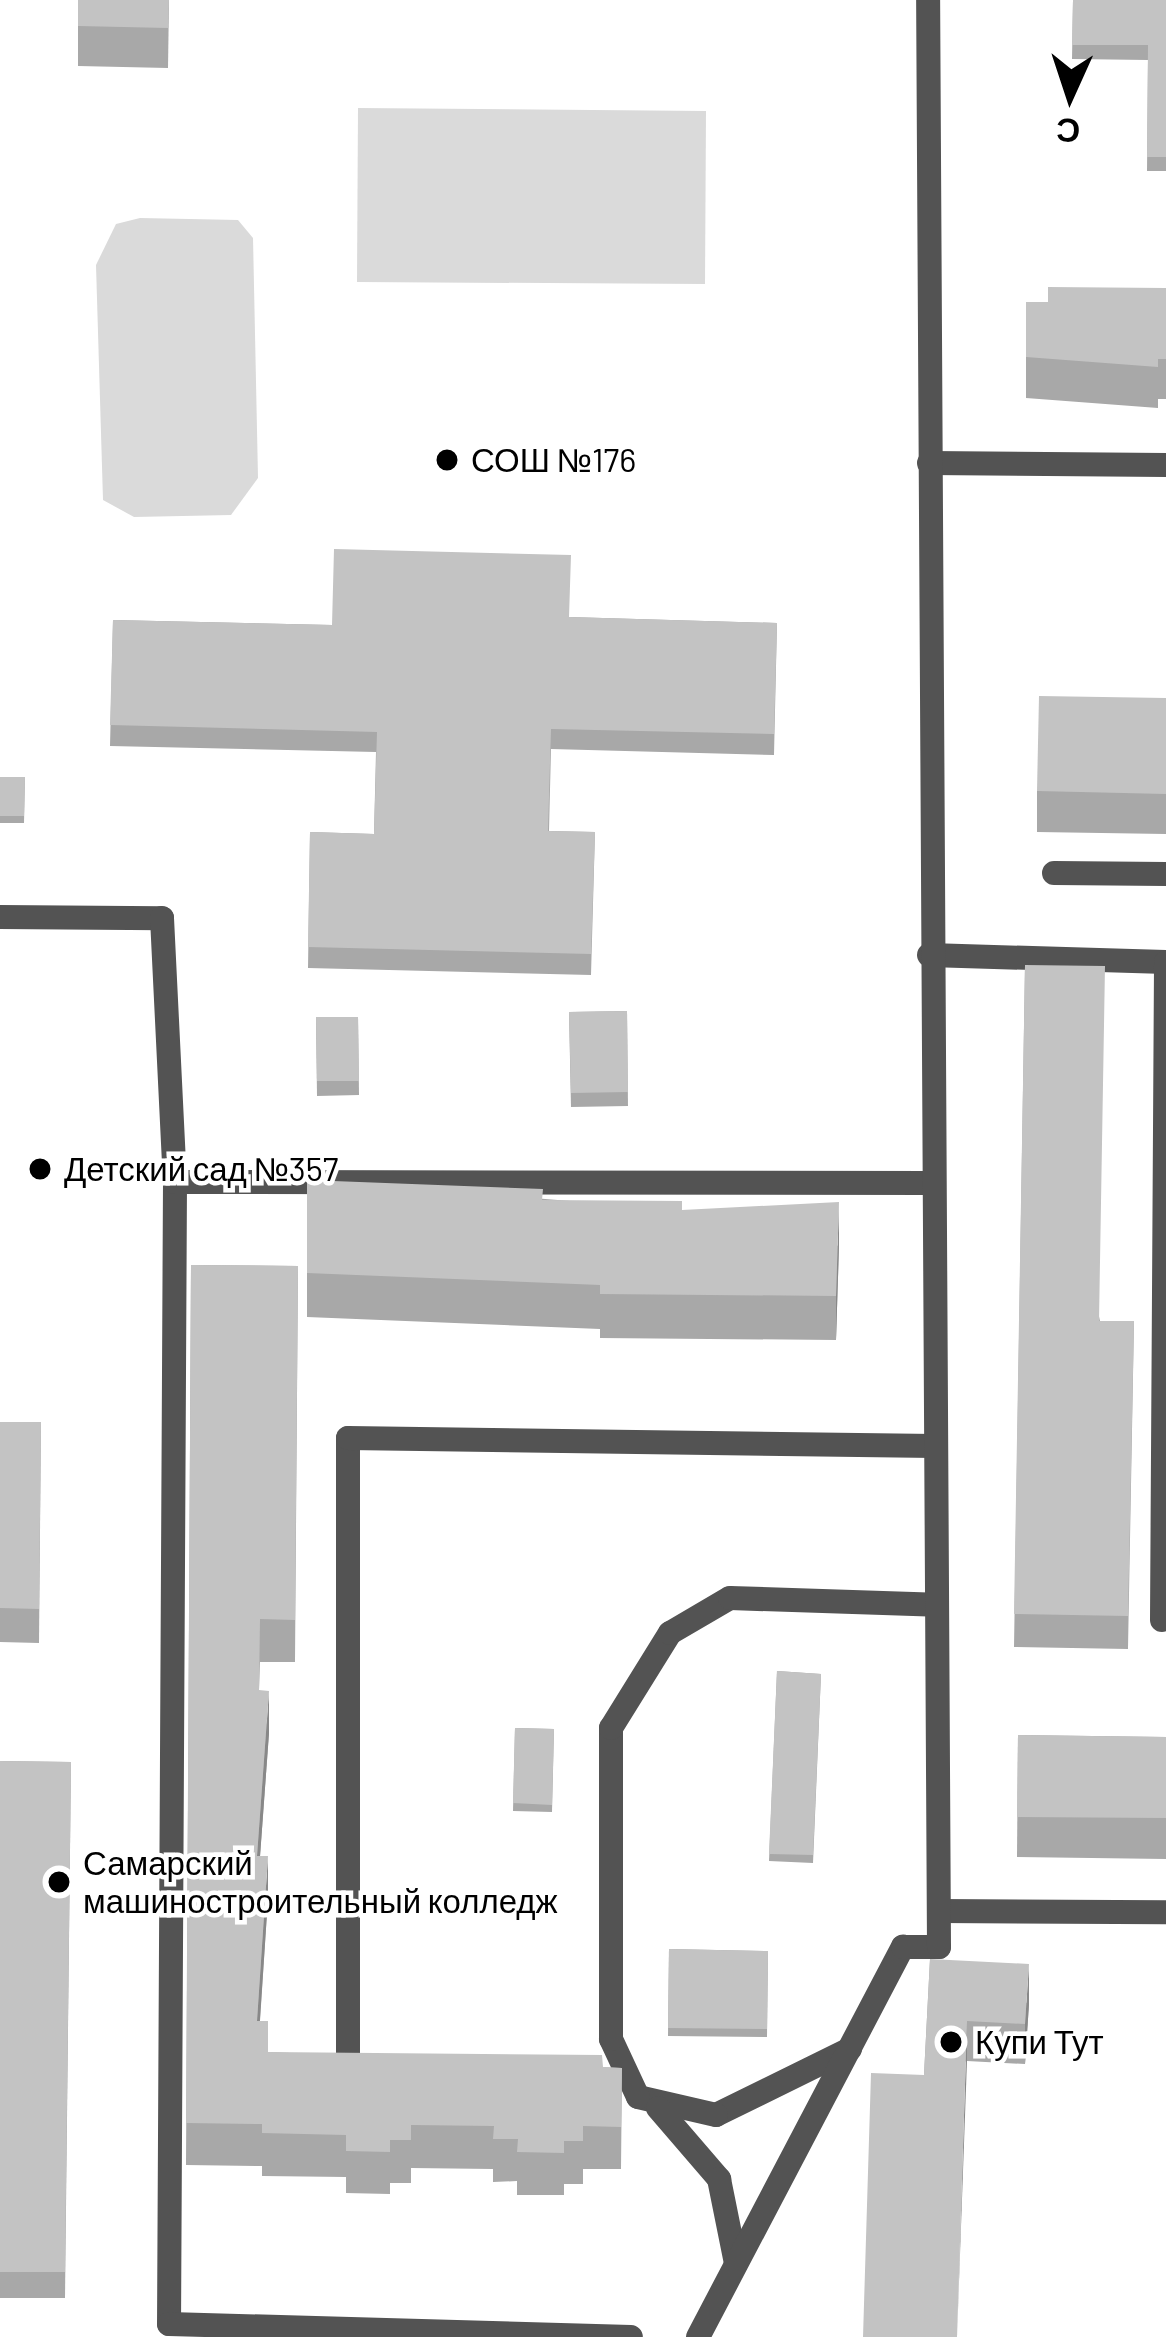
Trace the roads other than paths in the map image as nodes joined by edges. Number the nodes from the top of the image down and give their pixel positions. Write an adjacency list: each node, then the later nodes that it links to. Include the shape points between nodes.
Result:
1 (928, 0): 2 (lane)
2 (928, 464): 3 (lane); 7 (lane)
3 (1166, 465)
4 (1054, 873): 5 (lane)
5 (1166, 874)
6 (0, 917): 9 (lane, via 162,917)
7 (928, 955): 8 (lane); 10 (lane)
8 (1166, 962): 13 (lane)
9 (175, 1182): 10 (lane); 20 (lane, via 169,2324)
10 (928, 1183): 11 (lane)
11 (935, 1446): 12 (lane); 17 (lane, via 348,1438 349,2071)
12 (936, 1605): 14 (lane); 18 (lane, via 730,1598 670,1633 629,1689 611,1728 612,2071)
13 (1162, 1620)
14 (939, 1911): 15 (lane); 16 (lane, via 939,1947 903,1947)
15 (1166, 1912)
16 (850, 2049): 18 (lane, via 716,2115); 19 (lane)
17 (394, 2071)
18 (654, 2106): 19 (lane, via 718,2179)
19 (736, 2266): 21 (lane)
20 (631, 2337)
21 (698, 2337)

